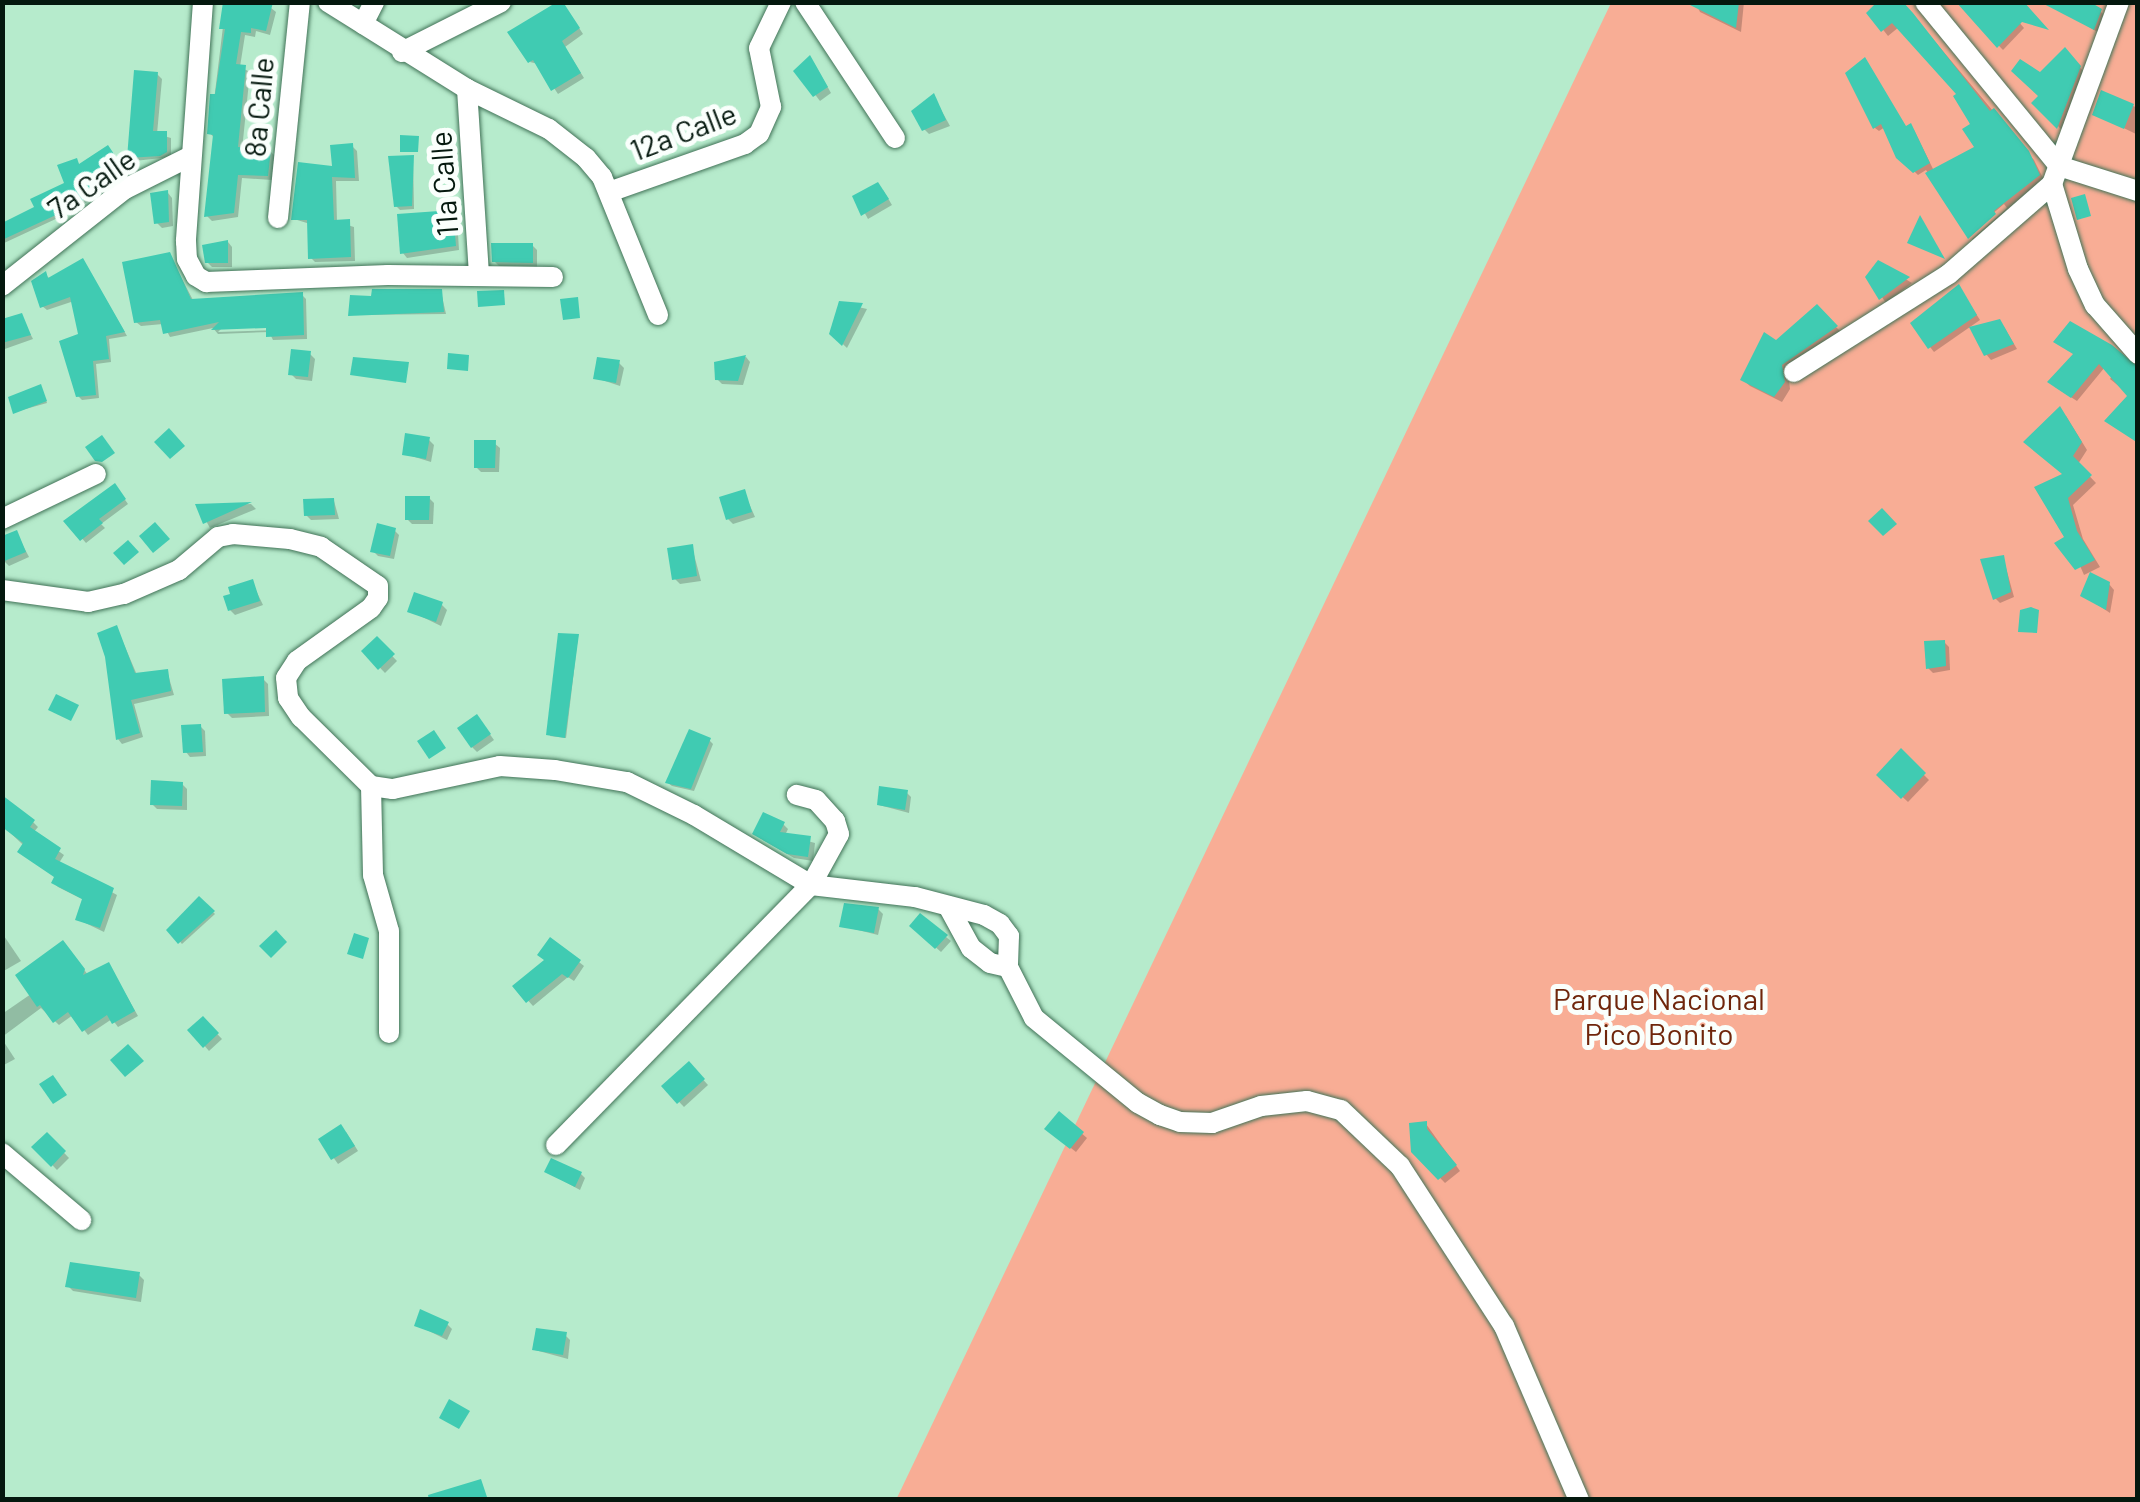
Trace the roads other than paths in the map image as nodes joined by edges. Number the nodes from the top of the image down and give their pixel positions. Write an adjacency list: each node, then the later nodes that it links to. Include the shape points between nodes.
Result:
1 (203, 2): 14 (street)
2 (300, 2): 18 (street, 8a Calle)
3 (328, 2): 10 (street)
4 (374, 2): 10 (street)
5 (501, 2): 11 (street)
6 (781, 2): 17 (street, 12a Calle, via 759,48 771,107 759,134)
7 (805, 2): 13 (street)
8 (1926, 2): 15 (street)
9 (2120, 2): 15 (street)
10 (363, 24): 11 (street)
11 (402, 52): 12 (street)
12 (467, 89): 17 (street, via 549,129 586,158); 19 (street, 11a Calle)
13 (894, 138)
14 (191, 156): 19 (street, via 187,259 206,282); 21 (street, 7a Calle, via 125,188)
15 (2055, 175): 16 (street); 23 (street, via 2078,269 2095,305); 24 (street, via 1949,274)
16 (2138, 191)
17 (609, 192): 22 (street)
18 (278, 218)
19 (479, 276): 20 (street)
20 (554, 277)
21 (2, 286)
22 (658, 315)
23 (2138, 354)
24 (1794, 372)
25 (96, 474): 26 (street)
26 (2, 518)
27 (2, 590): 28 (street, via 88,602 124,594 179,570 218,537 232,534 321,548 378,586 378,598 298,662 286,678 288,698)
28 (371, 786): 30 (street, via 393,789 500,766 627,782); 33 (street, via 374,875 389,931)
29 (797, 794): 30 (street, via 816,800 839,834)
30 (811, 884): 31 (street); 34 (street)
31 (948, 906): 32 (street, via 972,948); 32 (street, via 1000,924 1008,936)
32 (1008, 967): 37 (street, via 1034,1018 1160,1115 1212,1123 1261,1106 1308,1101 1341,1110 1382,1145 1504,1326)
33 (389, 1033)
34 (556, 1145)
35 (2, 1153): 36 (street)
36 (81, 1220)
37 (1579, 1500)

